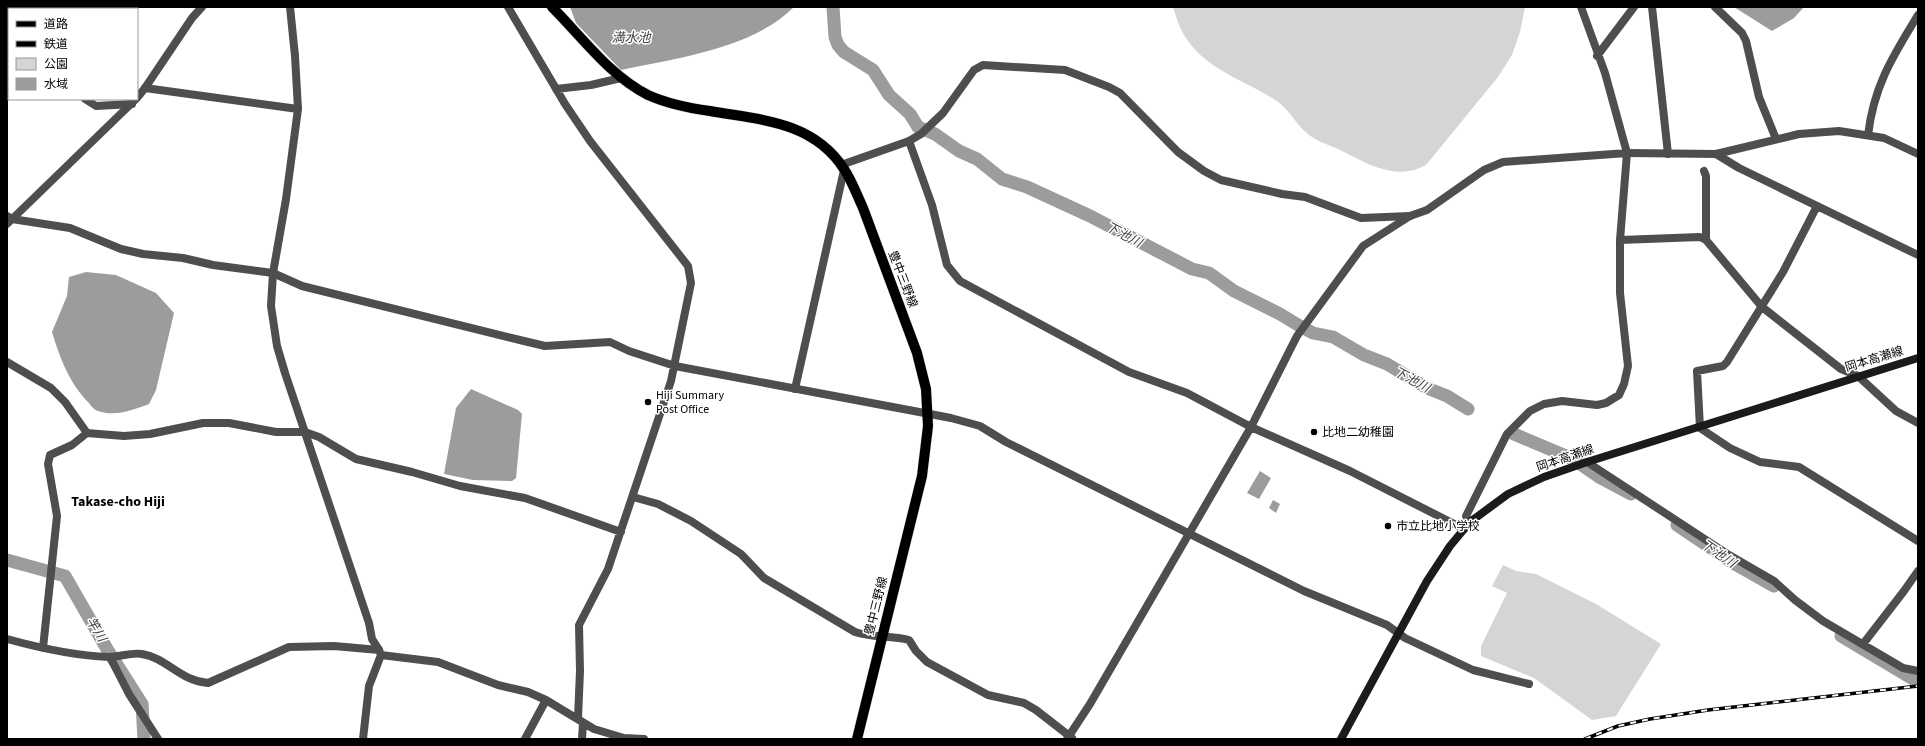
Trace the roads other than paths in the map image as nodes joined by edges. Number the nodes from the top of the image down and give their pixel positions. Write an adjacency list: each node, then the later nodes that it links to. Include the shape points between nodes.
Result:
1 (202, 7): 12 (street)
2 (290, 7): 17 (street)
3 (508, 7): 13 (street)
4 (552, 7): 11 (main road, 豊中三野線)
5 (1580, 7): 10 (street)
6 (1634, 7): 10 (street)
7 (1652, 7): 22 (street)
8 (1715, 7): 19 (street, via 1742,33 1746,41 1759,97)
9 (1918, 15): 18 (street, via 1884,73 1870,116)
10 (1597, 56): 21 (street)
11 (621, 78): 13 (street); 25 (main road, 豊中三野線, via 647,94 674,104 776,122 796,129 820,144)
12 (145, 88): 14 (street); 17 (street)
13 (556, 89): 37 (street, via 590,141 688,266 691,284)
14 (138, 96)
15 (87, 100): 16 (street, via 96,106)
16 (135, 100): 29 (street)
17 (298, 109): 33 (street)
18 (1868, 135): 19 (street, via 1839,131 1799,134); 24 (street, via 1884,138)
19 (1776, 139): 23 (street)
20 (909, 141): 25 (street); 28 (street, via 943,113 974,70 983,65 1065,70 1120,93 1178,152 1221,180 1305,197 1361,218); 42 (street, via 932,205 947,265 960,281 1129,372 1187,393)
21 (1627, 153): 22 (street); 28 (street, via 1503,162 1484,170 1427,210); 30 (street)
22 (1668, 154): 23 (street)
23 (1716, 154): 27 (street)
24 (1918, 154)
25 (843, 167): 39 (street); 40 (main road, 豊中三野線, via 863,208 917,353 926,389)
26 (1704, 171): 31 (street)
27 (1817, 206): 32 (street); 34 (street)
28 (1410, 216): 42 (street, via 1363,246 1356,254 1297,336)
29 (9, 220): 33 (street, via 70,228 121,249 142,254)
30 (1620, 240): 31 (street, via 1700,237); 48 (street, via 1620,293 1628,366 1619,395 1597,405 1562,401 1544,404 1530,411 1507,434 1466,516)
31 (1706, 240): 34 (street)
32 (1918, 255)
33 (273, 273): 37 (street, via 302,286 545,346 610,342); 44 (street, via 272,306 277,346)
34 (1762, 307): 38 (street, via 1841,368); 43 (street, via 1723,366 1697,371)
35 (1918, 358): 38 (main road, 岡本高瀬線)
36 (7, 362): 45 (street, via 51,388 65,402)
37 (675, 366): 39 (street); 47 (street)
38 (1858, 376): 41 (street, via 1896,411); 43 (main road, 岡本高瀬線)
39 (795, 389): 40 (street)
40 (928, 414): 51 (street, via 980,426 1006,442); 55 (main road, 豊中三野線, via 922,476)
41 (1918, 423)
42 (1251, 427): 49 (street, via 1350,471); 51 (street)
43 (1700, 428): 46 (main road, 岡本高瀬線); 52 (street, via 1730,448 1760,462 1799,467)
44 (305, 432): 45 (street, via 276,432 229,423 203,423 150,434 124,436); 50 (street, via 356,458 460,486 525,498); 59 (street, via 369,623 372,640)
45 (87, 433): 58 (street, via 72,445 50,455 48,464 57,516)
46 (1587, 462): 48 (main road, 岡本高瀬線, via 1544,477 1508,494); 57 (street, via 1729,555 1774,581 1823,621)
47 (633, 496): 50 (street); 55 (street, via 658,504 690,521 741,554 764,578 856,632)
48 (1470, 522): 49 (main road, 岡本高瀬線)
49 (1464, 529): 54 (main road, 岡本高瀬線, via 1427,581)
50 (621, 532): 64 (street, via 608,569 579,625)
51 (1188, 533): 54 (street, via 1304,591 1387,625); 65 (street)
52 (1918, 541)
53 (1918, 571): 57 (street)
54 (1398, 632): 62 (street, via 1405,638 1473,670); 66 (main road, 岡本高瀬線)
55 (882, 636): 65 (street, via 909,640 927,662 988,695 1024,703); 72 (main road, 豊中三野線)
56 (7, 639): 58 (street)
57 (1863, 644): 61 (street, via 1903,668)
58 (43, 648): 60 (street)
59 (380, 652): 60 (street, via 334,646 289,647 208,683 184,677 154,657 142,653); 63 (street, via 438,662); 68 (street, via 369,686)
60 (110, 657): 67 (street, via 129,694)
61 (1918, 671)
62 (1529, 684)
63 (546, 700): 64 (street); 69 (street)
64 (580, 721): 70 (street); 71 (street, via 594,729 624,738)
65 (1070, 738)
66 (1343, 738)
67 (158, 739)
68 (363, 739)
69 (525, 739)
70 (582, 739)
71 (644, 739)
72 (856, 739)

